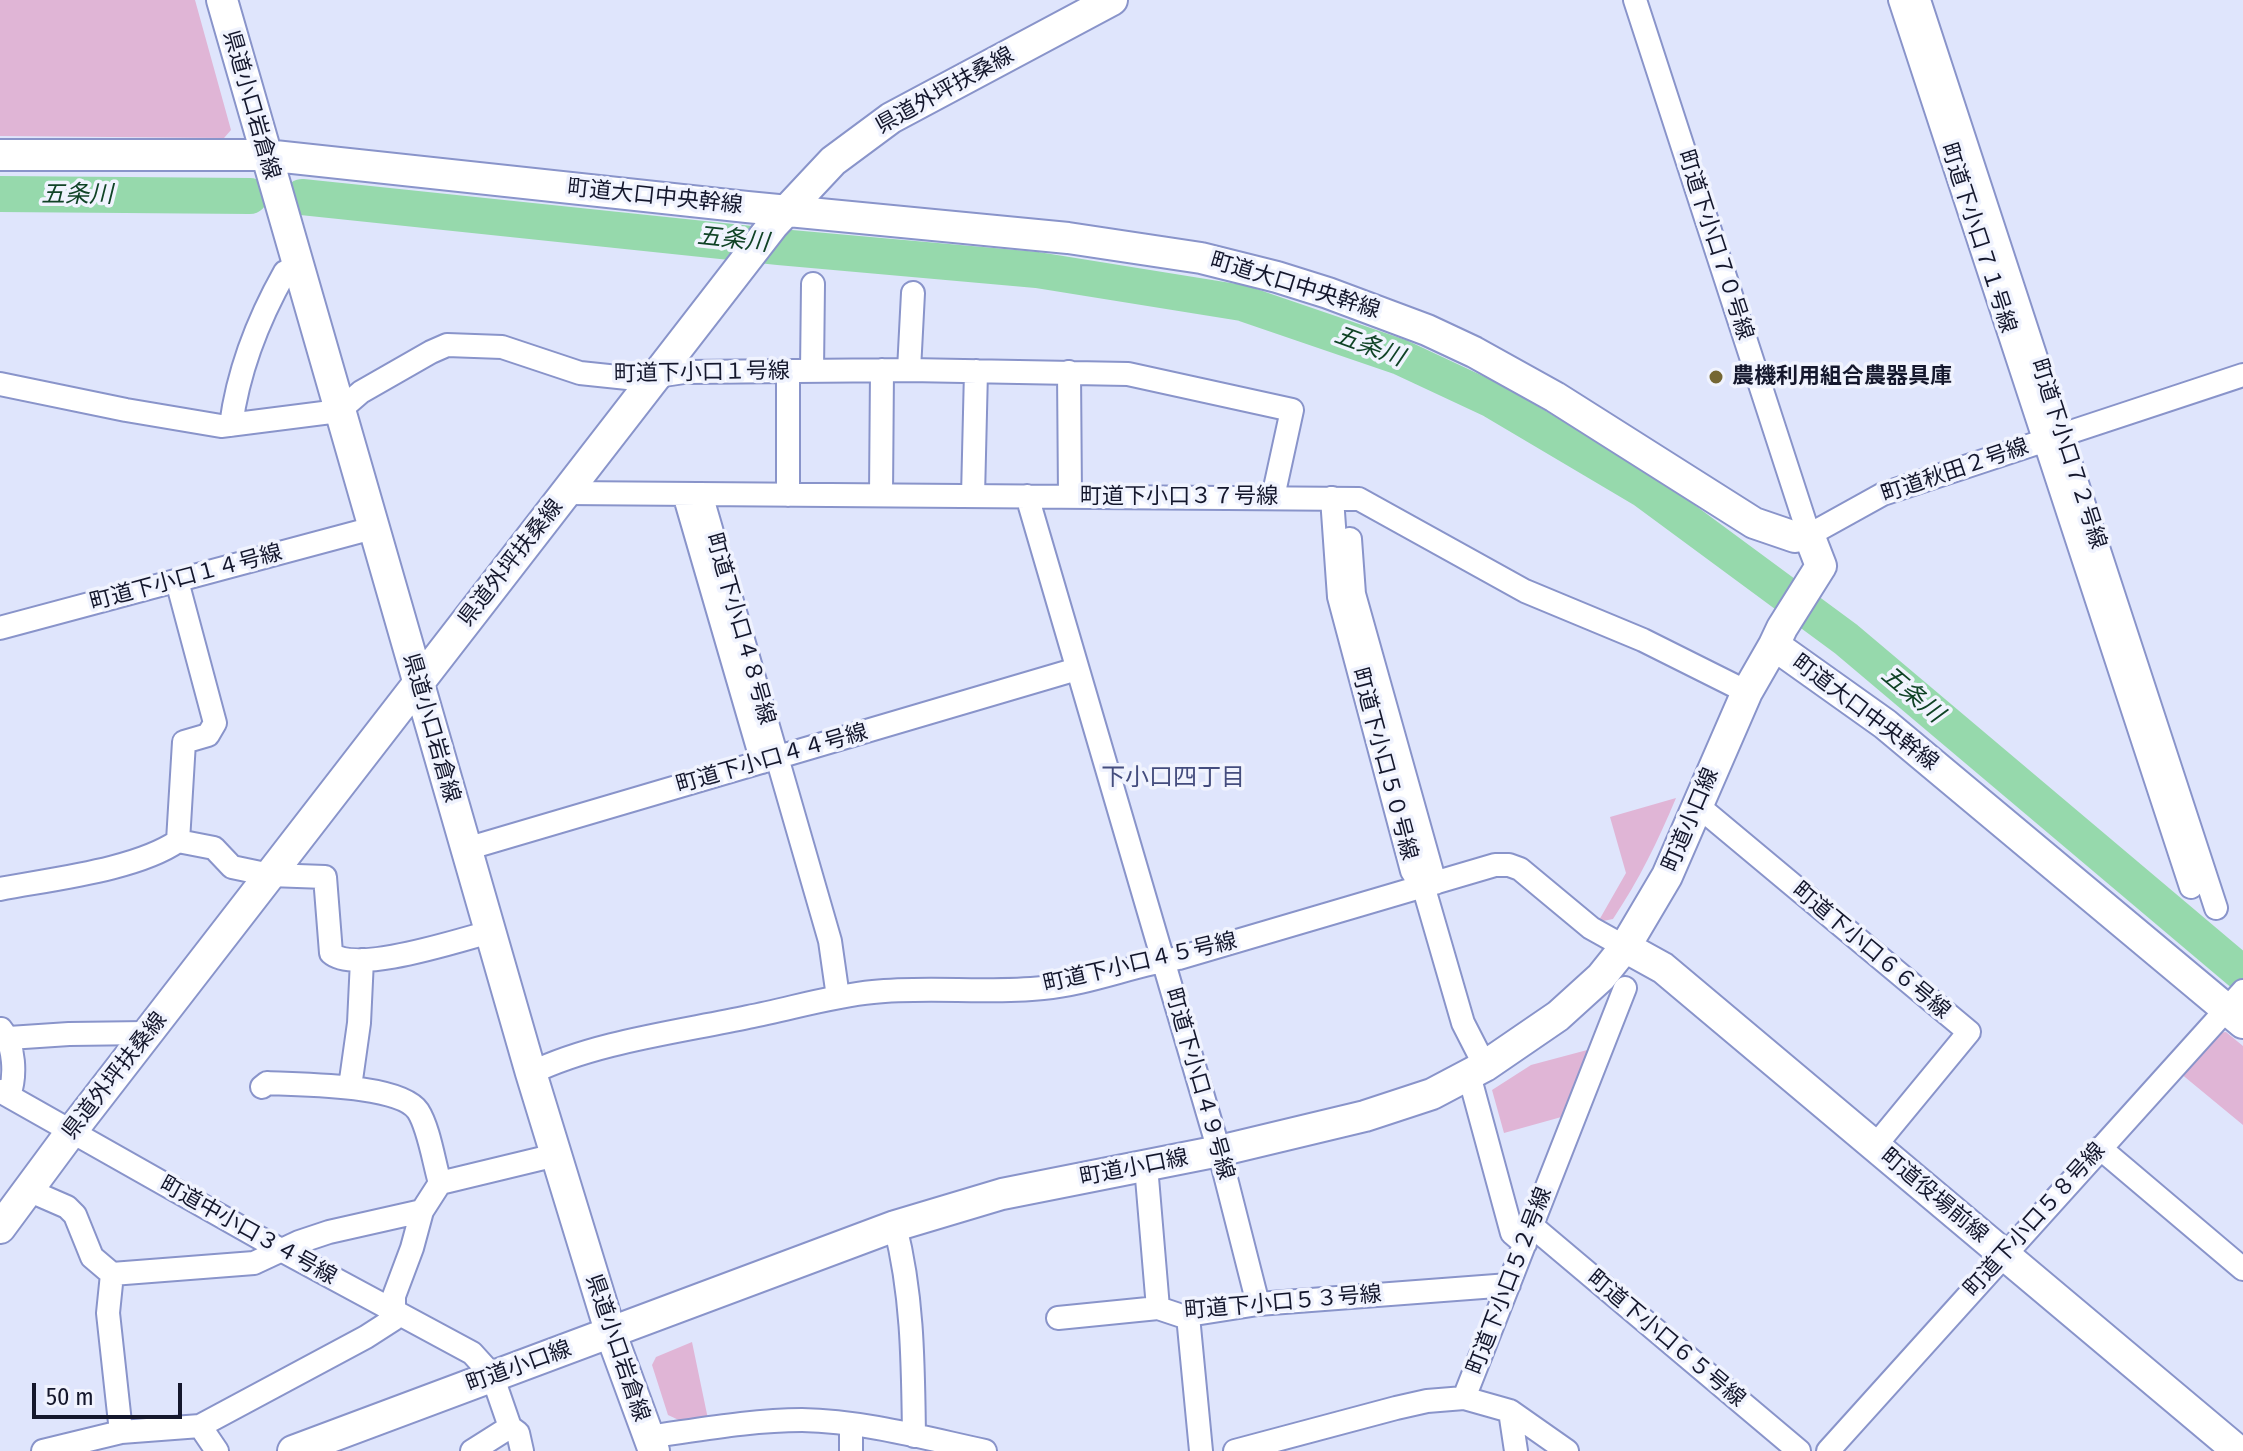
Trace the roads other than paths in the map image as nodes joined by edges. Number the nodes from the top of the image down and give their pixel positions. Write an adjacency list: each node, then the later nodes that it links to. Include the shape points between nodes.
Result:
1 (222, 0): 7 (street, 県道小口岩倉線)
2 (1112, 0): 8 (street, 県道外坪扶桑線, via 891,118 833,161)
3 (1635, 0): 34 (street, 町道下小口７０号線)
4 (1900, 0): 23 (street, 町道下小口７１号線)
5 (1919, 0): 23 (street, 町道下小口７２号線)
6 (0, 155): 7 (street, 町道大口中央幹線)
7 (268, 164): 8 (street, 町道大口中央幹線); 9 (street, 県道小口岩倉線)
8 (779, 218): 19 (street, 県道外坪扶桑線); 34 (street, 町道大口中央幹線, via 1108,243 1201,258 1290,281 1474,352 1754,523 1795,537)
9 (298, 268): 21 (street, 県道小口岩倉線); 22 (street, via 285,272 256,332)
10 (813, 284): 15 (street)
11 (913, 293): 13 (street)
12 (882, 370): 13 (street, 町道下小口１号線); 15 (street, 町道下小口１号線); 27 (street)
13 (909, 370): 16 (street, 町道下小口１号線)
14 (788, 371): 15 (street, 町道下小口１号線); 19 (street, 町道下小口１号線); 26 (street)
15 (812, 371)
16 (976, 371): 17 (street, 町道下小口１号線); 28 (street)
17 (1069, 372): 30 (street); 31 (street, 町道下小口１号線, via 1128,374 1292,410)
18 (2243, 375): 23 (street, 町道秋田２号線)
19 (656, 376): 21 (street, 町道下小口１号線, via 580,373 502,347 447,345 361,392); 24 (street, 県道外坪扶桑線)
20 (0, 384): 22 (street)
21 (339, 411): 22 (street); 33 (street, 県道小口岩倉線)
22 (231, 425)
23 (2053, 438): 34 (street, 町道秋田２号線, via 1883,494); 47 (street, 町道下小口７１号線); 49 (street, 町道下小口７２号線)
24 (565, 493): 25 (street, 町道下小口３７号線); 39 (street, 県道外坪扶桑線)
25 (692, 494): 26 (street, 町道下小口３７号線); 41 (street)
26 (788, 495): 27 (street, 町道下小口３７号線)
27 (881, 495): 28 (street, 町道下小口３７号線)
28 (973, 496): 29 (street, 町道下小口３７号線)
29 (1027, 496): 30 (street, 町道下小口３７号線); 38 (street, 町道下小口４９号線)
30 (1070, 497): 31 (street, 町道下小口３７号線)
31 (1273, 497): 32 (street, 町道下小口３７号線)
32 (1339, 498): 40 (street, 町道下小口３７号線, via 1359,499 1525,591 1643,640); 46 (street, via 1354,594); 46 (street, 町道下小口５０号線, via 1339,597 1412,871)
33 (373, 528): 35 (street, 町道下小口１４号線); 39 (street, 県道小口岩倉線)
34 (1809, 535): 37 (street, 町道大口中央幹線, via 1821,566)
35 (177, 581): 36 (street, 町道下小口１４号線); 43 (street, via 215,723 208,735 184,742)
36 (0, 628)
37 (1778, 637): 40 (street, 町道小口線); 56 (street, 町道大口中央幹線)
38 (1077, 669): 41 (street, 町道下小口４４号線); 53 (street, 町道下小口４９号線)
39 (418, 683): 44 (street, 県道小口岩倉線); 45 (street, 県道外坪扶桑線)
40 (1747, 692): 42 (street, 町道小口線)
41 (769, 760): 44 (street, 町道下小口４４号線); 55 (street, via 830,941)
42 (1697, 805): 51 (street, 町道小口線, via 1667,876); 65 (street, 町道下小口６６号線, via 1969,1032)
43 (178, 841): 45 (street, via 214,848 232,867); 48 (street, via 109,868)
44 (466, 849): 50 (street, 県道小口岩倉線)
45 (270, 875): 52 (street, via 325,877 331,953); 58 (street, 県道外坪扶桑線)
46 (1427, 885): 51 (street, 町道下小口４５号線, via 1509,865 1591,928); 53 (street, 町道下小口４５号線); 59 (street, 町道下小口５０号線)
47 (2191, 887)
48 (0, 889)
49 (2216, 908)
50 (490, 932): 52 (street); 60 (street, 県道小口岩倉線)
51 (1625, 947): 59 (street, 町道小口線, via 1558,1016); 65 (street, 町道役場前線, via 1663,968)
52 (362, 960): 62 (street)
53 (1163, 960): 55 (street, 町道下小口４５号線, via 1038,989); 67 (street, 町道下小口４９号線)
54 (1625, 988): 75 (street, 町道下小口５２号線)
55 (838, 997): 60 (street, 町道下小口４５号線, via 557,1060)
56 (2237, 1006): 66 (street, 町道下小口５８号線)
57 (5, 1033): 58 (street); 63 (street, via 12,1086)
58 (147, 1033): 64 (street, 県道外坪扶桑線)
59 (1477, 1071): 67 (street, 町道小口線, via 1393,1108); 75 (street, 町道下小口５０号線, via 1512,1233)
60 (531, 1073): 68 (street, 県道小口岩倉線)
61 (262, 1087): 62 (street)
62 (350, 1087): 70 (street, via 409,1101 419,1113)
63 (4, 1093): 64 (street, 町道中小口３４号線)
64 (71, 1132): 71 (street, 県道外坪扶桑線); 76 (street, 町道中小口３４号線)
65 (1875, 1146): 77 (street, 町道役場前線)
66 (2100, 1148): 77 (street, 町道下小口５８号線); 78 (street)
67 (1219, 1151): 69 (street, 町道小口線); 81 (street, 町道下小口４９号線)
68 (556, 1155): 70 (street); 86 (street, 県道小口岩倉線)
69 (1146, 1166): 73 (street, 町道小口線, via 1002,1194); 82 (street)
70 (440, 1183): 72 (street)
71 (28, 1190): 74 (street, 県道外坪扶桑線); 79 (street, via 67,1207 92,1257)
72 (422, 1211): 76 (street, via 329,1232); 83 (street)
73 (895, 1226): 86 (street, 町道小口線); 94 (street, via 912,1327)
74 (0, 1228)
75 (1528, 1235): 80 (street, 町道下小口５２号線); 107 (street, 町道下小口６５号線)
76 (281, 1250): 79 (street, via 254,1263); 83 (street, 町道中小口３４号線)
77 (2004, 1255): 108 (street, 町道下小口５８号線); 109 (street, 町道役場前線)
78 (2243, 1269)
79 (112, 1274): 93 (street, via 108,1313)
80 (1509, 1285): 81 (street, 町道下小口５３号線); 88 (street, 町道下小口５２号線)
81 (1258, 1304): 84 (street, 町道下小口５３号線)
82 (1158, 1308): 84 (street, 町道下小口５３号線); 85 (street, 町道下小口５３号線)
83 (392, 1309): 87 (street, 町道中小口３４号線, via 472,1353); 91 (street, via 394,1319 366,1337)
84 (1188, 1316): 103 (street)
85 (1058, 1318)
86 (611, 1334): 87 (street, 町道小口線); 95 (street, 県道小口岩倉線)
87 (492, 1375): 92 (street); 98 (street, 町道小口線)
88 (1464, 1398): 89 (street); 104 (street, 町道下小口５２号線, via 1396,1408)
89 (1510, 1411): 105 (street); 106 (street)
90 (851, 1424): 94 (street); 95 (street, via 779,1421); 101 (street)
91 (200, 1426): 93 (street); 97 (street)
92 (510, 1427): 99 (street); 100 (street, via 518,1433)
93 (121, 1432): 96 (street)
94 (914, 1436): 102 (street)
95 (650, 1444)
96 (43, 1451)
97 (217, 1451)
98 (293, 1451)
99 (472, 1451)
100 (522, 1451)
101 (851, 1451)
102 (985, 1451)
103 (1201, 1451)
104 (1235, 1451)
105 (1516, 1451)
106 (1567, 1451)
107 (1799, 1451)
108 (1828, 1451)
109 (2238, 1451)

